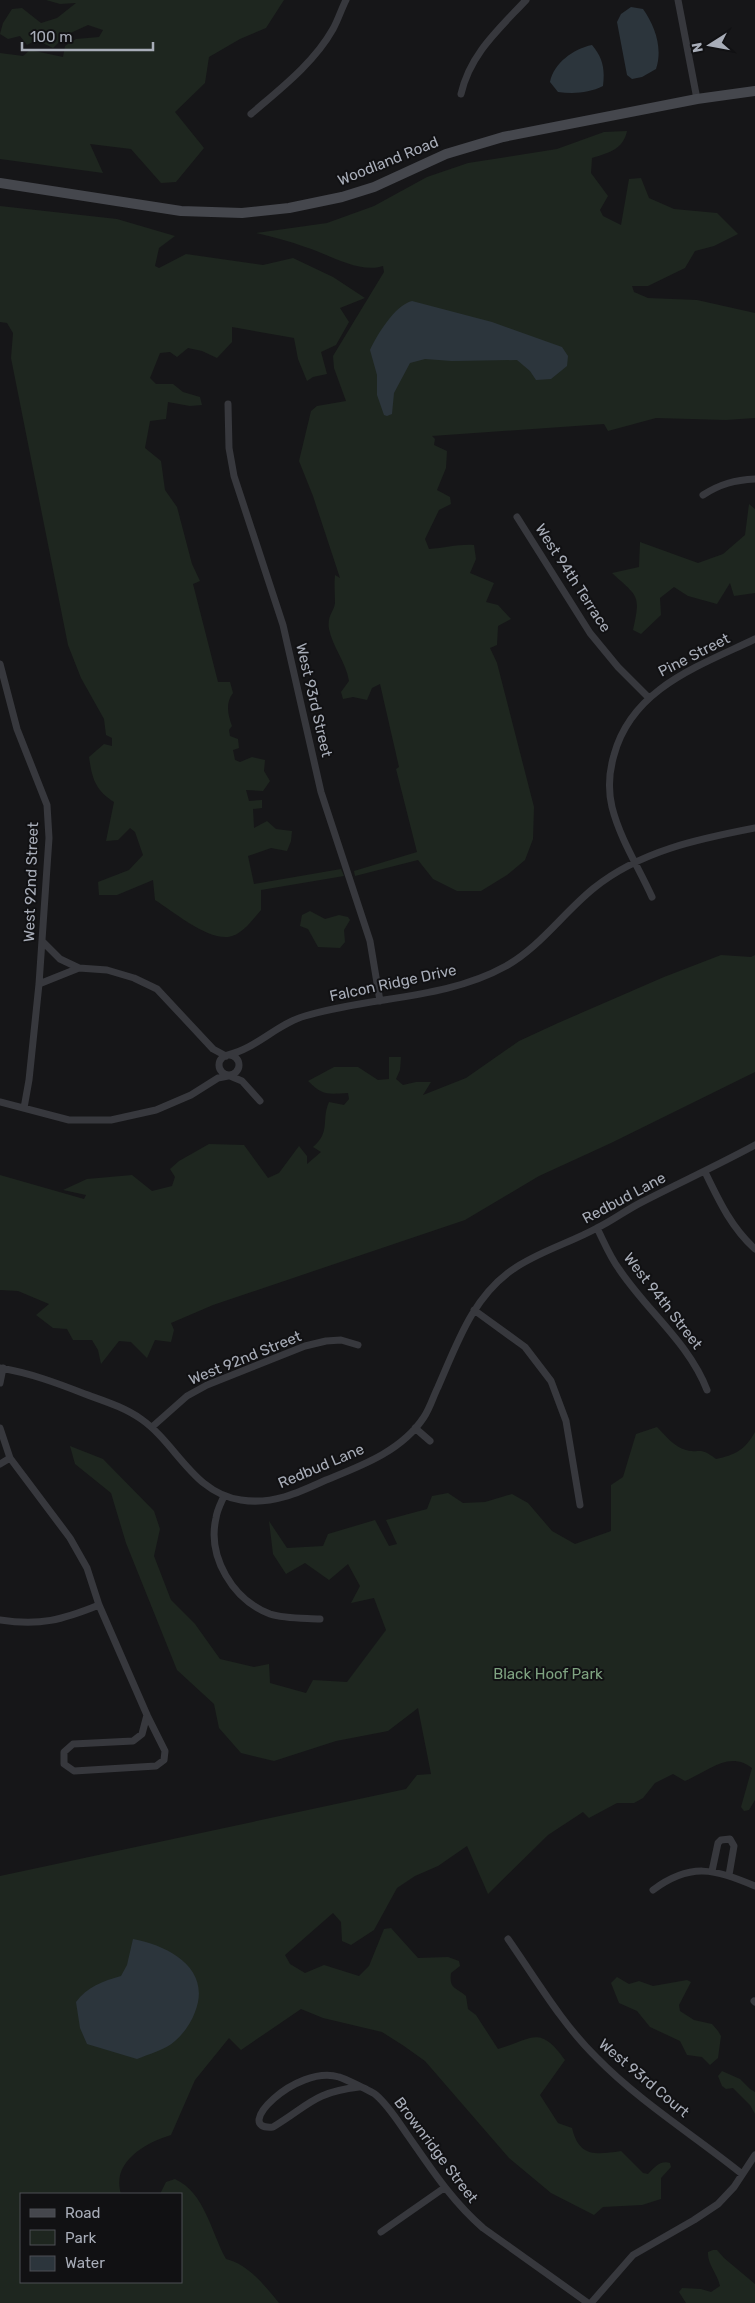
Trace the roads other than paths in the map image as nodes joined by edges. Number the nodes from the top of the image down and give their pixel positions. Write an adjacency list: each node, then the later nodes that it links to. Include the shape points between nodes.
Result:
1 (346, 0): 7 (street, via 319,50)
2 (526, 0): 5 (street, via 487,40 473,62)
3 (678, 0): 6 (street)
4 (755, 90): 6 (main road, Woodland Road)
5 (461, 94)
6 (697, 99): 8 (main road, Woodland Road, via 477,144 429,161 374,187 312,204 275,210 210,214)
7 (251, 114)
8 (0, 183)
9 (228, 404): 22 (street, West 93rd Street, via 229,448 234,476 283,625 321,792 370,941)
10 (755, 479): 11 (street, via 731,481)
11 (703, 495)
12 (517, 517): 15 (street, West 94th Terrace, via 590,633)
13 (755, 640): 15 (street, Pine Street, via 682,674)
14 (0, 664): 19 (street, West 92nd Street, via 17,729 46,805 49,838)
15 (648, 697): 17 (street, Pine Street, via 622,734 609,783 616,820)
16 (755, 828): 17 (street, Falcon Ridge Drive, via 687,843)
17 (636, 862): 18 (street); 22 (street, Falcon Ridge Drive, via 593,889 508,965 451,986)
18 (652, 897)
19 (42, 941): 20 (street, via 60,959); 21 (street, West 92nd Street)
20 (78, 968): 21 (street); 23 (street, via 107,970 134,978 157,990)
21 (39, 984): 33 (street, West 92nd Street)
22 (380, 1001): 24 (street, Falcon Ridge Drive, via 302,1017)
23 (213, 1049): 25 (street); 26 (street)
24 (245, 1050): 25 (street, Falcon Ridge Drive); 27 (street)
25 (227, 1055): 26 (street); 27 (street, via 235,1057)
26 (219, 1066): 28 (street, via 222,1073); 30 (street)
27 (239, 1067): 28 (street); 29 (street)
28 (229, 1076): 29 (street); 30 (street)
29 (242, 1081): 31 (street)
30 (206, 1085): 33 (street, via 156,1110 112,1120 69,1120)
31 (260, 1101)
32 (0, 1102): 33 (street)
33 (24, 1108)
34 (755, 1145): 35 (street, Redbud Lane)
35 (705, 1172): 36 (street, Redbud Lane, via 640,1203); 37 (street, via 729,1220)
36 (598, 1228): 38 (street, Redbud Lane, via 513,1269); 42 (street, West 94th Street, via 619,1269 690,1357)
37 (755, 1249)
38 (474, 1310): 45 (street, Redbud Lane, via 426,1413); 50 (street, via 525,1347 551,1381 566,1421)
39 (358, 1345): 44 (street, West 92nd Street, via 341,1340 305,1346 207,1385 187,1396)
40 (2, 1368): 41 (street); 44 (street, Redbud Lane, via 38,1376 104,1401 139,1417)
41 (0, 1383)
42 (707, 1390)
43 (0, 1428): 47 (street)
44 (152, 1428): 49 (street, Redbud Lane, via 192,1474)
45 (415, 1428): 46 (street); 49 (street, Redbud Lane, via 378,1458 289,1496 255,1502)
46 (430, 1441)
47 (10, 1458): 48 (street); 51 (street, via 79,1553)
48 (0, 1464)
49 (224, 1496): 52 (street, via 215,1518 215,1548 235,1589 245,1599 271,1614)
50 (580, 1505)
51 (99, 1605): 53 (street, via 58,1621 39,1624); 54 (street)
52 (320, 1619)
53 (0, 1620)
54 (147, 1715): 54 (street, via 165,1751 164,1760 156,1766 74,1771 64,1764 64,1752 73,1744 133,1742 142,1734)
55 (712, 1871): 56 (street); 56 (street, via 716,1847 726,1839 734,1846); 58 (street, via 679,1874)
56 (729, 1875): 57 (street)
57 (755, 1886)
58 (652, 1890)
59 (508, 1939): 62 (street, West 93rd Court, via 567,2023 596,2058)
60 (359, 2087): 60 (street, Brownridge Street, via 330,2074 304,2080 269,2102 258,2119 266,2128 273,2127 332,2090); 63 (street, Brownridge Street, via 376,2095 392,2113)
61 (755, 2155): 62 (street)
62 (742, 2174): 65 (street, via 734,2187 706,2213 633,2255)
63 (444, 2188): 64 (street); 65 (street, Brownridge Street, via 483,2228)
64 (381, 2232)
65 (590, 2303)

